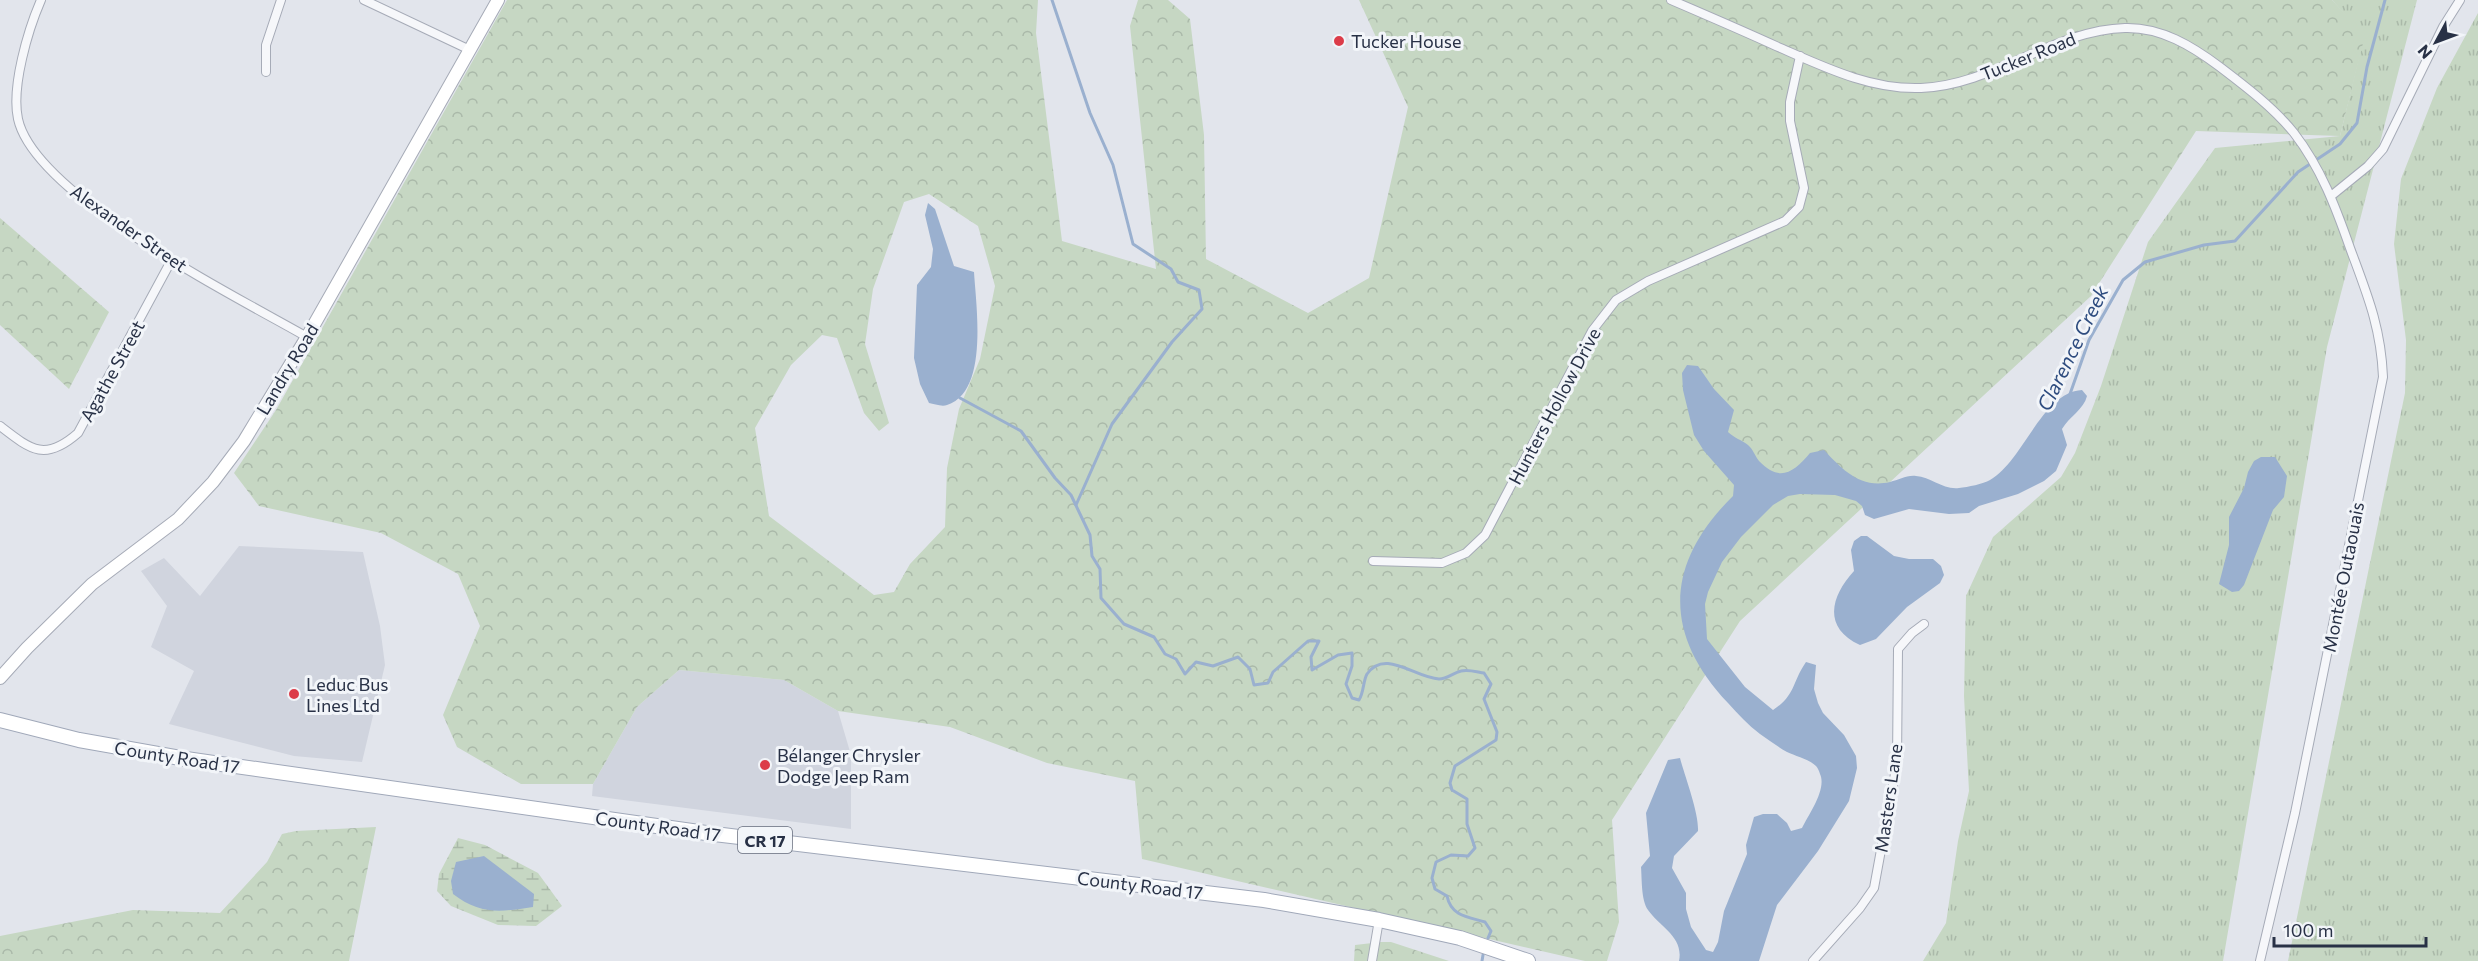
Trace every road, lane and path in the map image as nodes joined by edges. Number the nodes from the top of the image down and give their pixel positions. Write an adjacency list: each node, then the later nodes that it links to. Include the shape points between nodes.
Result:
1 (41, 0): 11 (street, Alexander Street, via 14,94 18,121 33,150 66,183)
2 (281, 0): 9 (street, via 266,45)
3 (364, 0): 7 (street)
4 (498, 0): 7 (main road, Landry Road)
5 (1671, 0): 8 (street, Tucker Road)
6 (2460, 0): 10 (street, via 2383,149)
7 (470, 50): 12 (main road, Landry Road)
8 (1800, 56): 10 (street, Tucker Road, via 1847,76 1882,85 1921,88 1991,72 2092,31 2127,28 2161,33 2193,47 2246,87 2293,131); 14 (street, Hunters Hollow Drive, via 1790,102 1790,121 1804,188 1799,207 1785,221 1648,281 1616,300 1592,331 1485,535 1466,553 1442,563)
9 (266, 72)
10 (2331, 196): 22 (street, Montée Outaouais, via 2375,315 2383,376 2295,813)
11 (171, 261): 12 (street, Alexander Street); 13 (street, Agathe Street, via 78,433 62,447 41,451)
12 (308, 337): 16 (main road, Landry Road, via 244,441 213,482 178,519 92,584)
13 (0, 426)
14 (1372, 561)
15 (1924, 624): 21 (street, Masters Lane, via 1898,649 1897,763 1874,888)
16 (0, 678)
17 (0, 720): 18 (main road, County Road 17 / CR 17, via 79,740 186,759 706,833 1264,900)
18 (1379, 920): 19 (street); 20 (main road, County Road 17 / CR 17, via 1460,938)
19 (1372, 961)
20 (1528, 961)
21 (1813, 961)
22 (2260, 961)

